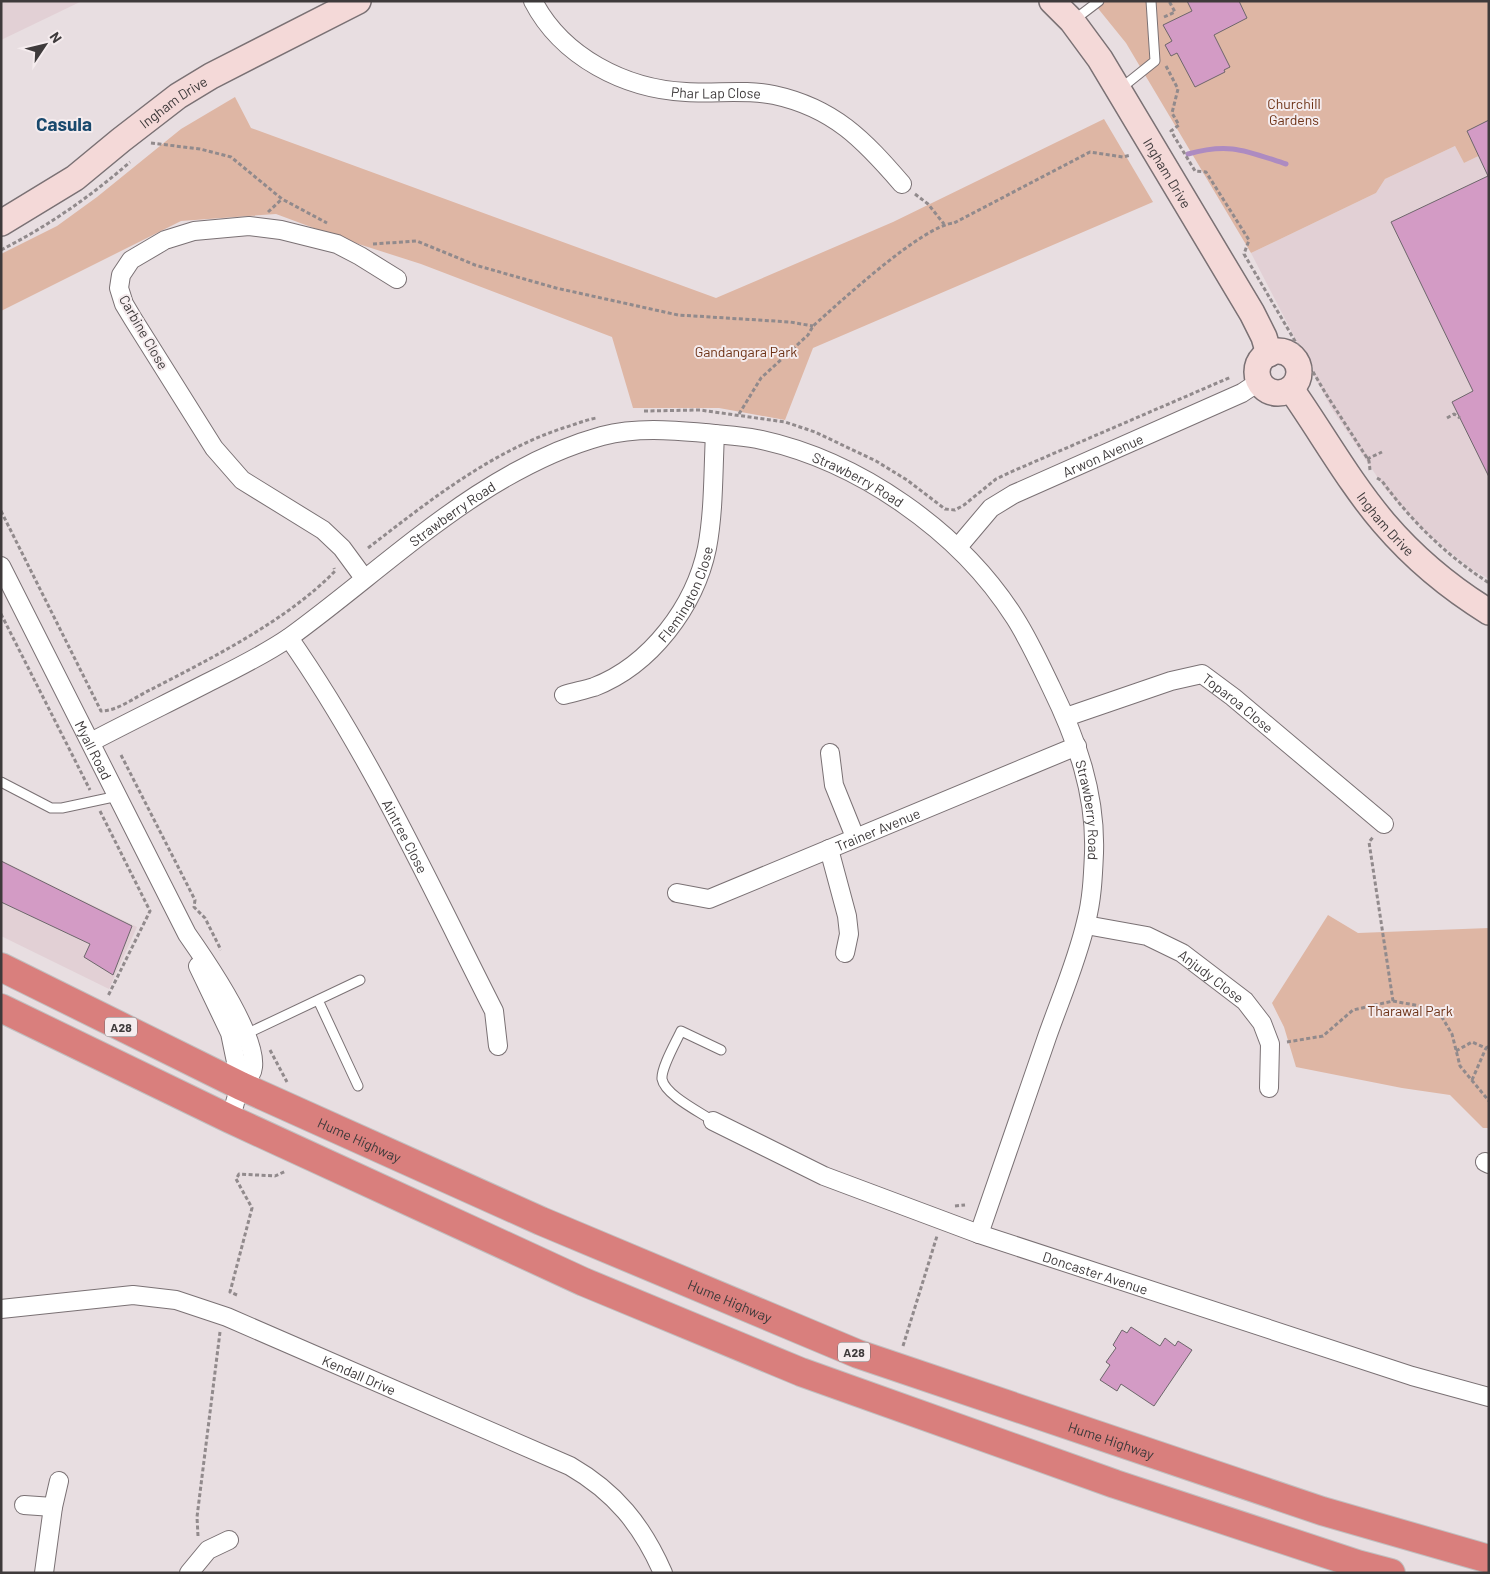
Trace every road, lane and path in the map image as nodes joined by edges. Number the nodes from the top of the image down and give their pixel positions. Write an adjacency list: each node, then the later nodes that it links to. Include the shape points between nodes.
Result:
1 (358, 1): 16 (street, Ingham Drive, via 203,81 121,140 75,178)
2 (533, 1): 13 (street, Phar Lap Close, via 556,35 602,70 631,84 657,90 746,91 775,96 813,109 848,127)
3 (1052, 1): 8 (street, Ingham Drive)
4 (1099, 1): 8 (lane)
5 (1151, 1): 10 (lane, via 1155,61)
6 (1169, 1): 7 (path, via 1175,12)
7 (1161, 18)
8 (1072, 21): 10 (street, Ingham Drive)
9 (1165, 59): 29 (path, via 1178,89 1172,113 1179,125 1171,131 1195,171 1206,172 1249,240 1244,254)
10 (1119, 90): 22 (street, Ingham Drive, via 1252,313)
11 (152, 142): 14 (path, via 200,148 231,157)
12 (1131, 154): 17 (path, via 1123,157 1090,152 954,223)
13 (902, 184): 17 (path, via 928,204)
14 (282, 199): 15 (path); 18 (path)
15 (267, 212)
16 (1, 223)
17 (944, 224): 21 (path, via 862,282)
18 (334, 226)
19 (369, 244): 21 (path, via 417,241 475,265 556,288 678,315)
20 (396, 279): 34 (street, Carbine Close, via 337,244 249,226 194,231 165,240 131,260 121,275 119,288 133,319 227,464 242,480 323,530 342,548)
21 (813, 326): 23 (path, via 808,335 761,378 739,414 784,422 843,444 907,480 945,509 955,510 964,506 996,479 1013,471)
22 (1268, 354): 23 (street); 24 (street, via 1285,353 1297,363 1298,380)
23 (1249, 378): 24 (street, via 1273,392); 31 (street, Arwon Avenue, via 1242,394 1014,494 991,508)
24 (1291, 389): 36 (street, Ingham Drive, via 1383,522 1427,567)
25 (1447, 418): 26 (path, via 1454,414)
26 (1460, 418)
27 (715, 434): 31 (street, Strawberry Road, via 778,445 832,465 911,509); 34 (street, Strawberry Road, via 638,430 604,435 534,460 492,484); 38 (street, Flemington Close, via 707,548 700,575 687,601 670,627 636,661 594,686)
28 (1382, 452): 29 (path)
29 (1367, 459): 35 (path, via 1374,477 1382,481 1432,540)
30 (1, 510): 32 (path, via 101,711 110,710 156,687 260,629 323,584 335,571)
31 (958, 547): 39 (street, Strawberry Road, via 1016,619)
32 (333, 566)
33 (3, 576): 40 (street, Myall Road)
34 (364, 578): 37 (street, Strawberry Road)
35 (1489, 583)
36 (1489, 612)
37 (289, 638): 40 (street, Strawberry Road, via 251,661); 61 (street, Aintree Close, via 322,685 378,782 494,1011)
38 (564, 695)
39 (1066, 717): 41 (street, Strawberry Road); 46 (street, Toparoa Close, via 1171,680 1202,674)
40 (91, 742): 45 (street, Myall Road)
41 (1077, 746): 47 (street, Trainer Avenue); 50 (street, Strawberry Road, via 1093,820 1092,880)
42 (830, 754): 47 (street, via 834,785)
43 (121, 755): 52 (path, via 195,900 194,908 205,918)
44 (1, 782): 45 (lane, via 50,808)
45 (118, 796): 51 (street, Myall Road)
46 (1384, 824): 57 (path, via 1369,842)
47 (855, 837): 48 (street, Trainer Avenue)
48 (829, 849): 49 (street, Trainer Avenue, via 709,899); 53 (street, via 847,916)
49 (677, 893)
50 (1086, 925): 60 (street, Anjudy Close, via 1147,936 1182,954 1245,1001 1262,1023); 75 (street, Strawberry Road)
51 (187, 934): 59 (street, Myall Road); 66 (street, Myall Road, via 200,972 230,1033)
52 (222, 952)
53 (845, 953)
54 (1, 967): 66 (highway, Hume Highway / A28)
55 (360, 980): 56 (lane)
56 (318, 1000): 59 (lane); 68 (lane)
57 (1393, 1000): 60 (path, via 1353,1010 1323,1036); 64 (path, via 1440,1014 1452,1034)
58 (1, 1008): 71 (highway, A28)
59 (252, 1031): 66 (street, Myall Road, via 252,1075); 67 (path)
60 (1270, 1044): 69 (street, Anjudy Close)
61 (498, 1046)
62 (1487, 1047): 64 (path, via 1472,1042); 65 (path)
63 (721, 1050): 72 (lane, via 681,1031 662,1078 669,1091)
64 (1456, 1051): 65 (path, via 1460,1066)
65 (1472, 1080): 70 (path)
66 (241, 1086): 71 (street, Myall Road); 86 (highway, Hume Highway / A28, via 541,1221 858,1354 1322,1512)
67 (290, 1086)
68 (358, 1086)
69 (1269, 1088)
70 (1489, 1101)
71 (230, 1119): 90 (highway, A28, via 584,1282 801,1372 1116,1484)
72 (713, 1121): 75 (street, Doncaster Avenue, via 824,1176)
73 (286, 1171): 76 (path, via 276,1176 240,1174 236,1179 252,1208 230,1292)
74 (930, 1232): 79 (path, via 937,1236)
75 (978, 1234): 80 (street, Doncaster Avenue, via 1412,1376)
76 (237, 1295)
77 (1, 1309): 89 (street, Kendall Drive, via 133,1295 176,1300 227,1317 561,1462 592,1479 631,1517)
78 (220, 1332): 85 (path, via 197,1517 198,1542)
79 (902, 1349)
80 (1489, 1397)
81 (59, 1481): 83 (street)
82 (24, 1505): 83 (street)
83 (53, 1506): 87 (street)
84 (229, 1540): 85 (street)
85 (208, 1550): 88 (street)
86 (1489, 1559)
87 (44, 1573)
88 (189, 1573)
89 (663, 1573)
90 (1391, 1573)

